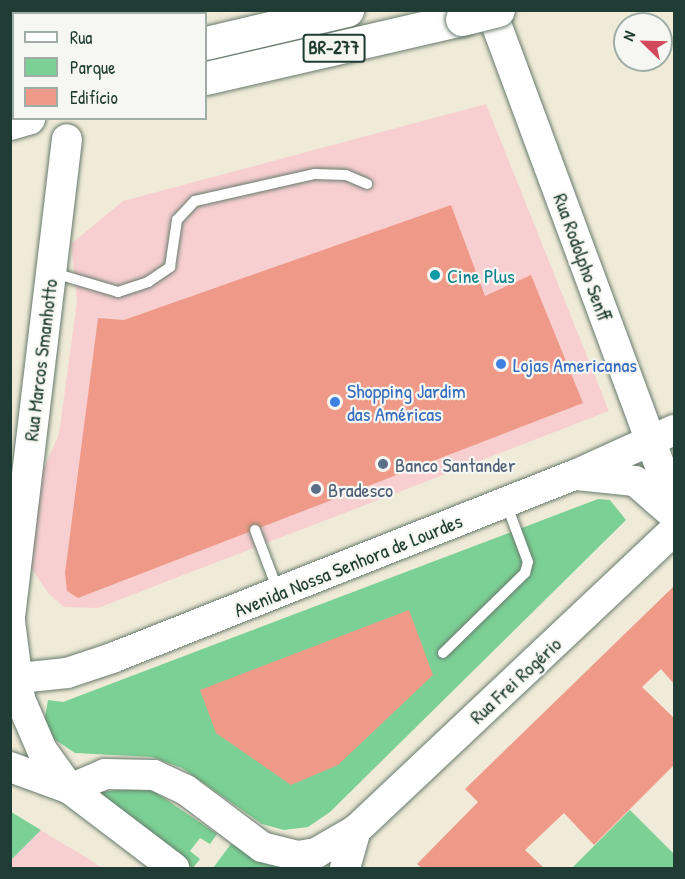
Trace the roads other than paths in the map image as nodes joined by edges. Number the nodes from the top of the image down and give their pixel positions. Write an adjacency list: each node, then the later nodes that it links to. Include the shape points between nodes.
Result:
1 (346, 10): 4 (highway, BR-277)
2 (498, 10): 3 (highway, BR-277, bridge)
3 (476, 15): 5 (highway, BR-277); 9 (main road, Rua Rodolpho Senff)
4 (207, 43)
5 (207, 78)
6 (67, 139): 8 (main road, Rua Marcos Smanhotto)
7 (367, 184): 8 (lane, via 346,175 315,174 195,201 177,220 170,267 148,282 118,292)
8 (51, 272): 17 (main road, Rua Marcos Smanhotto)
9 (662, 434): 10 (main road, Avenida Nossa Senhora de Lourdes); 12 (main road, Rua Rodolpho Senff)
10 (575, 475): 11 (main road, Avenida Nossa Senhora de Lourdes); 13 (main road, via 635,481)
11 (505, 503): 16 (main road, Avenida Nossa Senhora de Lourdes); 18 (lane, via 528,562 525,573)
12 (675, 504)
13 (675, 515)
14 (255, 530): 16 (lane)
15 (675, 530): 22 (main road, Rua Frei Rogério)
16 (279, 592): 19 (main road, Avenida Nossa Senhora de Lourdes, via 91,666)
17 (10, 619): 19 (main road, Rua Marcos Smanhotto)
18 (443, 653)
19 (12, 679): 21 (main road, Rua Marcos Smanhotto, via 30,726)
20 (10, 767): 21 (main road)
21 (70, 789): 22 (main road, Rua Frei Rogério, via 105,774 154,775 280,854 316,853); 23 (main road)
22 (356, 830): 24 (main road)
23 (174, 868)
24 (345, 868)

